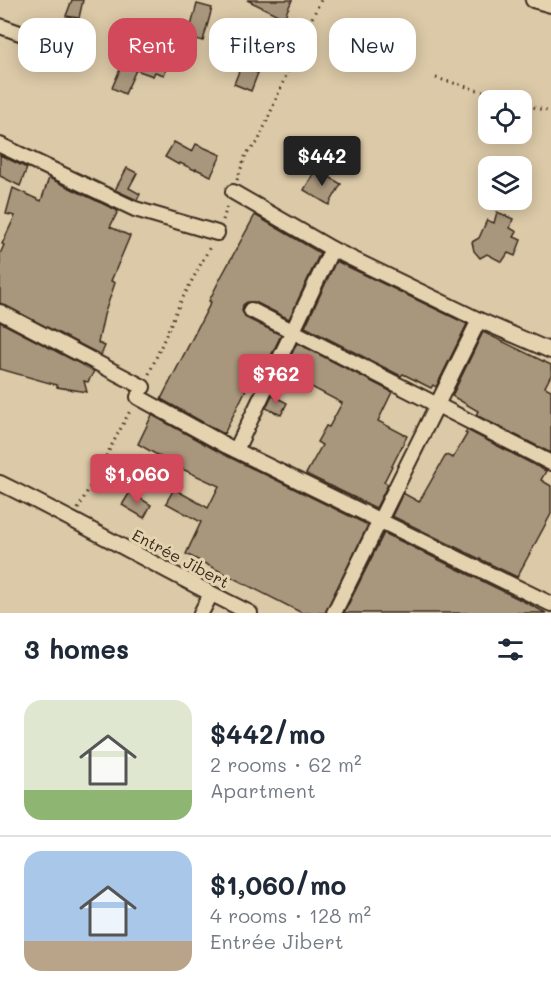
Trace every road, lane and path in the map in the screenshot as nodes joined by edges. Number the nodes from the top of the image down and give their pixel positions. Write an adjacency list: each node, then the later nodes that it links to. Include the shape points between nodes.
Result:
1 (321, 0): 11 (path, via 258,142 246,154)
2 (533, 0): 3 (street)
3 (551, 5)
4 (0, 26): 5 (street)
5 (18, 32)
6 (436, 78): 7 (path)
7 (478, 90)
8 (532, 107): 9 (path)
9 (551, 112)
10 (0, 145): 12 (street, via 135,209)
11 (232, 192): 12 (path); 13 (street)
12 (218, 233): 19 (path, via 180,303)
13 (332, 249): 16 (street); 17 (street)
14 (251, 310): 17 (street)
15 (0, 312): 19 (street)
16 (479, 320): 18 (street); 20 (street)
17 (293, 331): 20 (street); 21 (street)
18 (551, 351)
19 (141, 392): 21 (street); 24 (path)
20 (436, 405): 22 (street); 25 (street)
21 (236, 450): 25 (street)
22 (551, 463)
23 (0, 483): 24 (street, Entrée Jibert)
24 (73, 519): 26 (street, Entrée Jibert)
25 (380, 519): 27 (street); 30 (street)
26 (211, 594): 28 (street); 29 (street, Entrée Jibert)
27 (551, 604)
28 (201, 613)
29 (250, 613)
30 (334, 613)

